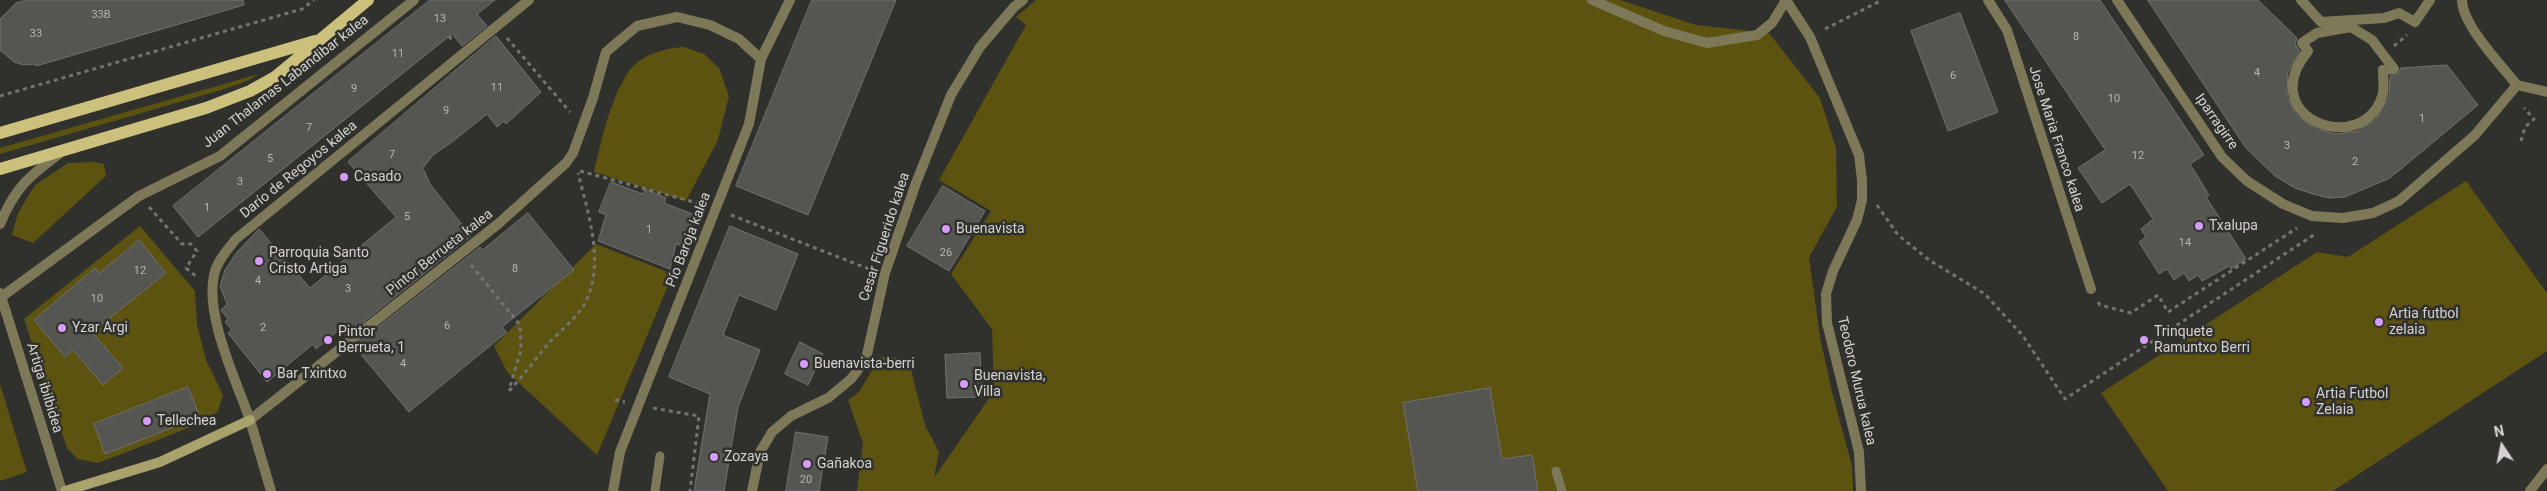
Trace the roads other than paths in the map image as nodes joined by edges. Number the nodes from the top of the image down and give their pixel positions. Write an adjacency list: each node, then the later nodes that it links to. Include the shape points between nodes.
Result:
1 (368, 0): 13 (main road, Juan Thalamas Labandibar kalea)
2 (414, 0): 23 (street, Juan Thalamas Labandibar kalea, via 220,156 139,196)
3 (529, 0): 24 (street, Darío de Regoyos kalea, via 236,239 223,256 215,273 214,314)
4 (790, 0): 15 (street, Pío Baroja kalea)
5 (1023, 0): 32 (street, Cesar Figuerido kalea, via 980,47 951,95 885,273 866,359 851,379 828,398 791,416 772,432 760,452)
6 (1592, 0): 7 (street, via 1664,31 1707,43 1757,35 1772,23)
7 (1786, 0): 34 (street, Teodoro Murua kalea, via 1810,37 1859,155 1862,200 1826,294 1827,323 1859,452)
8 (1988, 0): 22 (street, Jose Maria Franco kalea, via 2007,30)
9 (2117, 0): 16 (street, Iparragirre, via 2222,157 2247,181 2283,204 2312,216 2343,218 2373,213 2399,201 2475,135)
10 (2301, 0): 11 (street, via 2321,22 2384,18 2399,13 2415,22)
11 (2430, 0)
12 (2462, 0): 16 (street, via 2476,33)
13 (320, 40): 18 (main road, Juan Thalamas Labandibar kalea); 19 (main road, Juan Thalamas Labandibar kalea, via 275,77 228,101)
14 (2302, 43): 14 (street, via 2317,33 2351,27 2372,40 2394,69 2384,70 2383,93 2369,115 2347,127 2332,128 2307,116 2294,99 2295,72 2308,51)
15 (761, 59): 24 (street, Pintor Berrueta kalea, via 739,39 710,25 677,17 637,26 606,52 573,153 566,163 462,253); 30 (street, Pío Baroja kalea, via 749,124 620,452)
16 (2517, 86): 17 (street)
17 (2547, 92)
18 (0, 133)
19 (64, 150): 20 (main road, Juan Thalamas Labandibar kalea); 21 (street, via 29,176 11,199)
20 (0, 169)
21 (0, 224)
22 (2091, 289)
23 (0, 296): 28 (street, Artiga ibilbidea)
24 (250, 420): 28 (main road, Pintor Berrueta kalea, via 160,462); 29 (street, Darío de Regoyos kalea)
25 (660, 456): 31 (lane)
26 (2547, 469): 35 (street)
27 (1556, 471): 33 (lane)
28 (63, 491)
29 (271, 491)
30 (613, 491)
31 (655, 491)
32 (752, 491)
33 (1562, 491)
34 (1861, 491)
35 (2530, 491)

